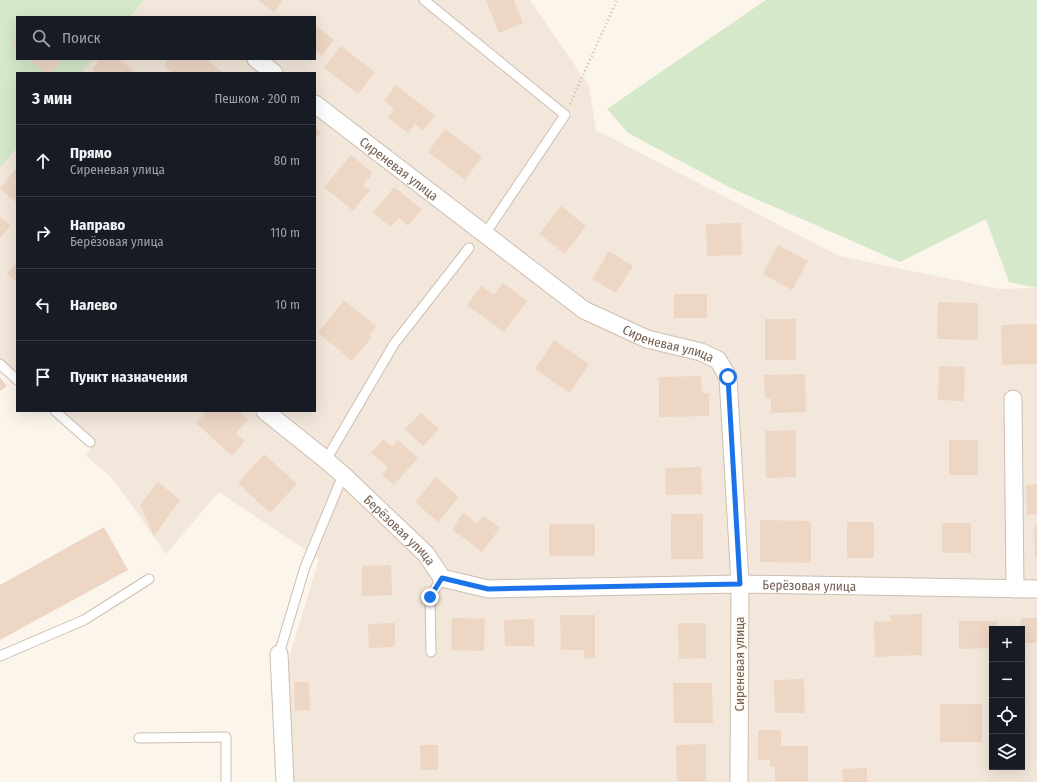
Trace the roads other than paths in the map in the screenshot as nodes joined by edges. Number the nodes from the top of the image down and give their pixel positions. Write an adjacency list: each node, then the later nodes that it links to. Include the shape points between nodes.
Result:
1 (424, 0): 5 (lane, via 565,115)
2 (257, 60): 3 (street)
3 (273, 72)
4 (316, 105): 5 (street, Сиреневая улица)
5 (485, 234): 17 (street, Сиреневая улица, via 584,310 647,339 700,352 718,360 728,377)
6 (469, 248): 13 (lane, via 394,344)
7 (0, 364): 8 (lane)
8 (16, 379)
9 (1013, 399): 19 (street)
10 (56, 412): 12 (lane)
11 (266, 412): 13 (street, Берёзовая улица)
12 (90, 442)
13 (326, 460): 14 (street, Берёзовая улица)
14 (343, 475): 16 (street, Берёзовая улица, via 426,554); 21 (lane, via 305,567)
15 (149, 578): 22 (lane, via 84,620)
16 (442, 578): 17 (street, Берёзовая улица, via 488,589); 20 (lane, via 430,597)
17 (740, 584): 19 (street, Берёзовая улица); 26 (street, Сиреневая улица)
18 (1037, 588): 19 (street, Берёзовая улица)
19 (1015, 589)
20 (432, 652)
21 (279, 654): 25 (street)
22 (0, 656)
23 (139, 738): 24 (lane, via 226,737)
24 (226, 782)
25 (285, 782)
26 (739, 782)

